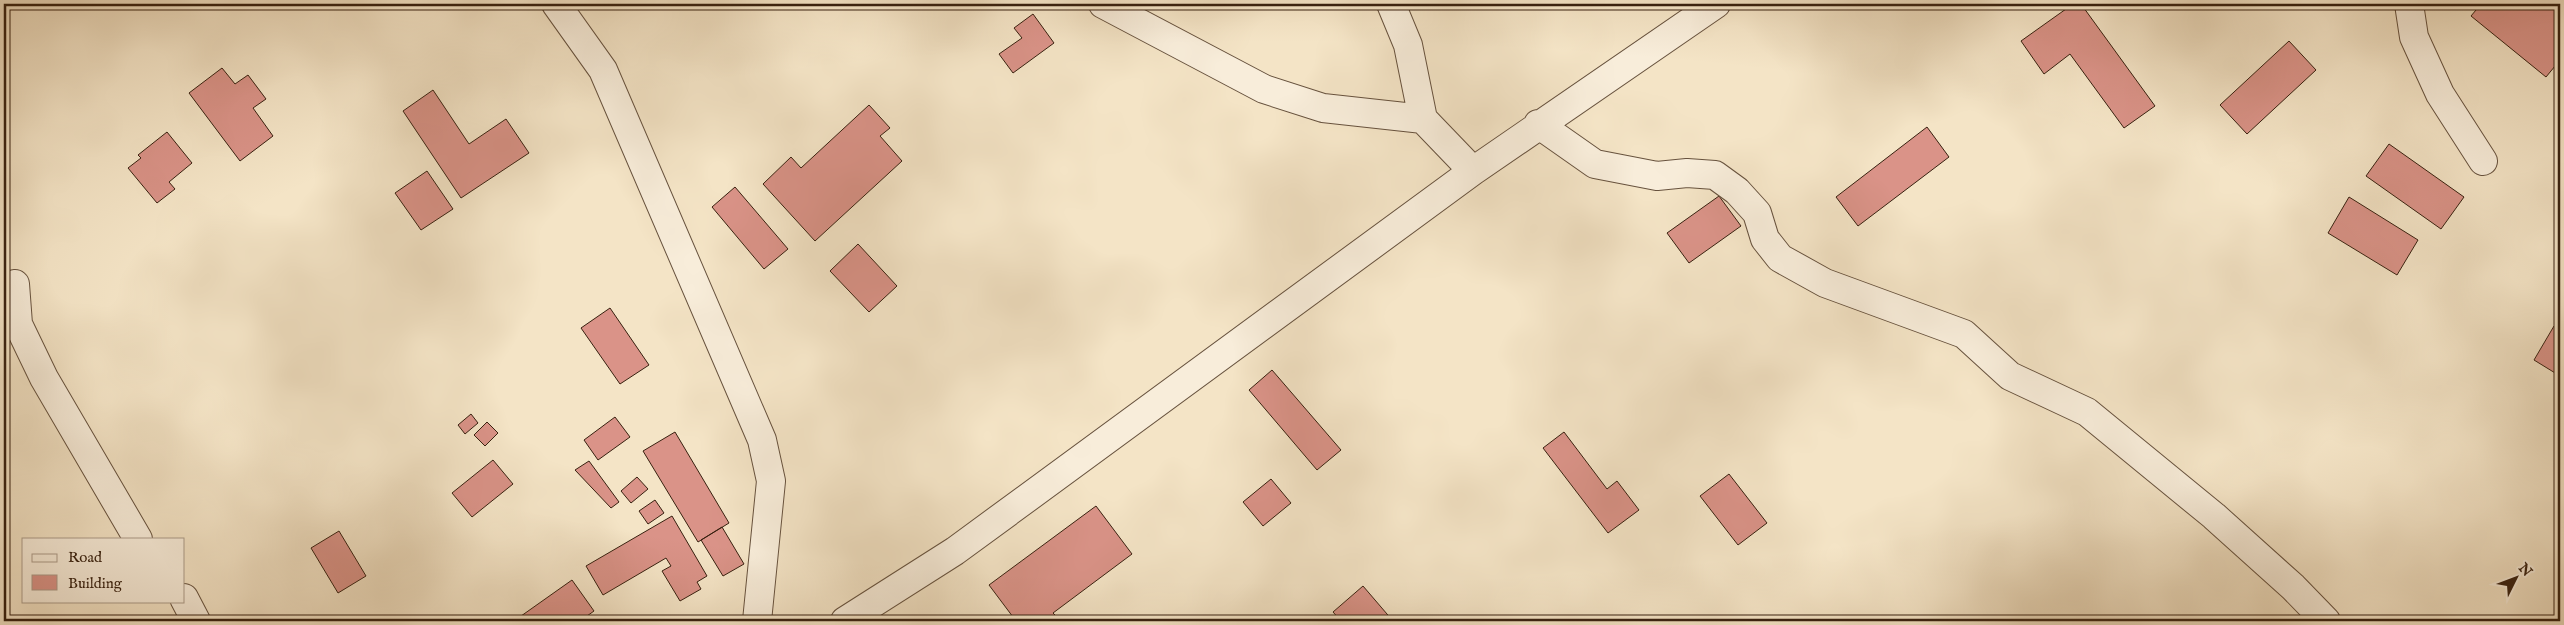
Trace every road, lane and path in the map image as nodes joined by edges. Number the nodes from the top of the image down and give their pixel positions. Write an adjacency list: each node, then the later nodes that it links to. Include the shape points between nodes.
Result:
1 (556, 4): 14 (street, via 603,70 762,440 771,481)
2 (1103, 4): 6 (street, via 1264,89 1323,108)
3 (1391, 4): 6 (street, via 1408,45)
4 (1716, 4): 7 (street)
5 (2409, 4): 8 (street, via 2414,37 2440,94)
6 (1423, 120): 9 (street)
7 (1538, 124): 9 (street); 16 (street, via 1595,164 1657,176 1715,175 1737,191 1757,213 1765,239 1780,258 1825,283 1964,334 2010,376 2087,412 2214,516)
8 (2483, 161)
9 (1473, 170): 15 (street, via 955,551)
10 (15, 284): 11 (street, via 18,324 40,369)
11 (137, 538)
12 (185, 600): 13 (street)
13 (196, 621)
14 (757, 621)
15 (845, 621)
16 (2326, 621)

